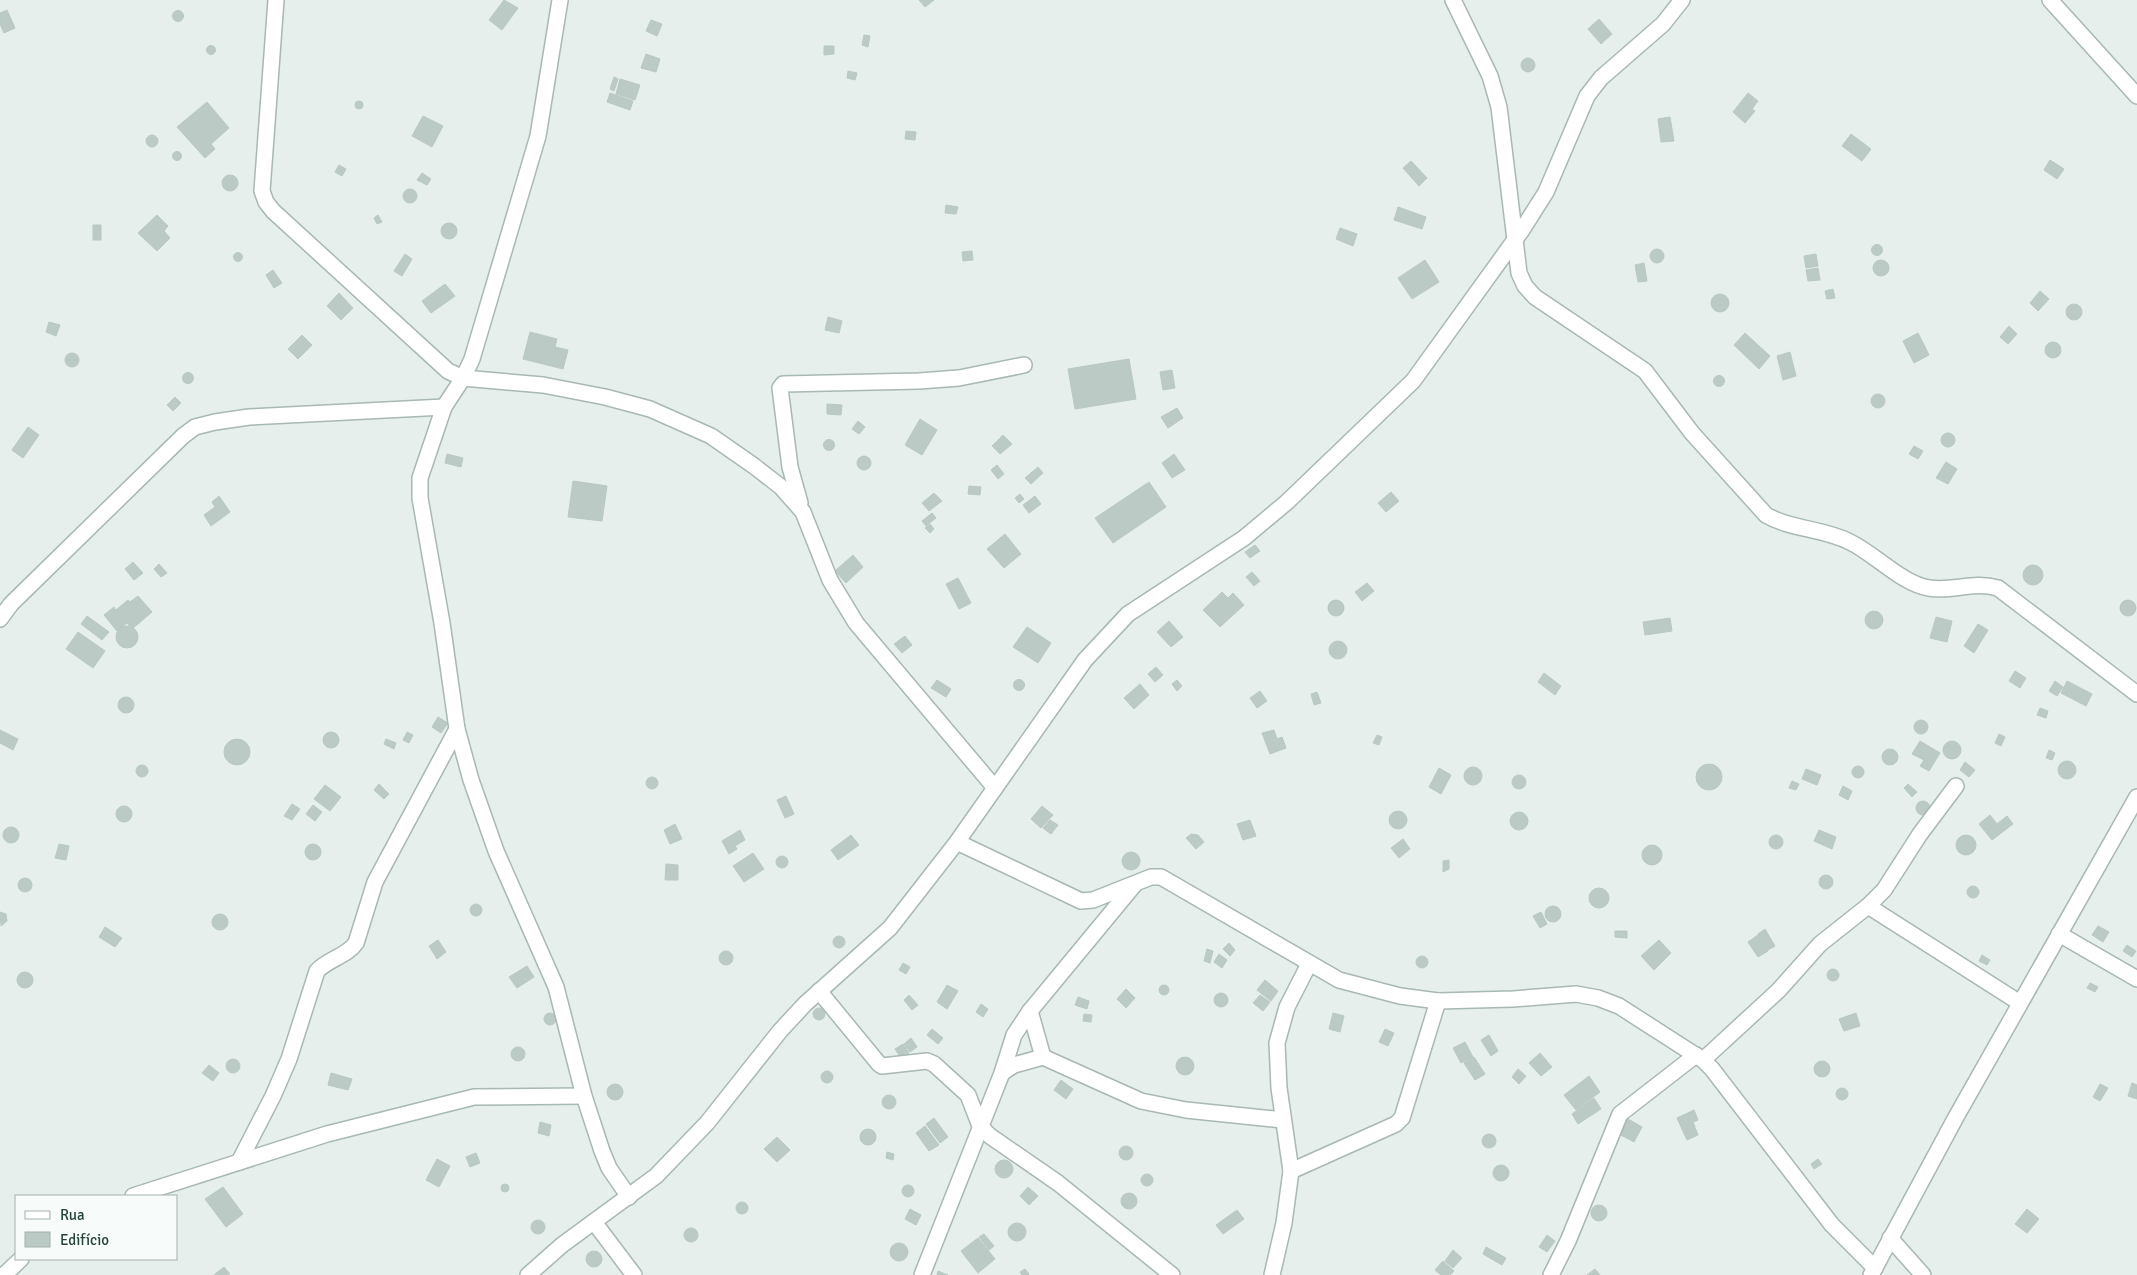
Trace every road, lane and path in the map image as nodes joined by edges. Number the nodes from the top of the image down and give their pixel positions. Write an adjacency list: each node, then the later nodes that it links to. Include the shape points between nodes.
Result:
1 (276, 0): 9 (street, via 262,192 266,202 431,357)
2 (560, 0): 9 (street, via 538,136 494,289)
3 (1453, 0): 7 (street, via 1490,76 1499,107)
4 (1682, 0): 7 (street, via 1663,24 1601,78 1588,96 1546,192)
5 (2050, 0): 6 (street)
6 (2137, 96)
7 (1516, 239): 13 (street, via 1519,273 1535,298 1645,371 1692,433 1766,515 1777,522 1836,535 1913,583 1930,589 1983,584 1998,588); 16 (street, via 1413,381 1288,502 1244,538 1128,614 1085,660)
8 (1024, 365): 11 (street, via 959,378 783,384 780,388 790,467)
9 (463, 378): 10 (street); 11 (street, via 605,396 650,409 711,436 781,487)
10 (444, 407): 12 (street, via 249,417 195,427 11,604); 14 (street, via 420,478 420,498)
11 (803, 512): 16 (street, via 830,580 856,623)
12 (0, 619)
13 (2137, 694)
14 (457, 729): 31 (street, via 496,851 556,987); 34 (street, via 375,882 356,943 317,971 274,1096)
15 (1956, 786): 20 (street, via 1884,890)
16 (995, 788): 18 (street)
17 (2137, 798): 21 (street)
18 (957, 842): 19 (street, via 1081,901 1093,900); 24 (street, via 890,928)
19 (1136, 883): 22 (street, via 1161,877); 27 (street)
20 (1868, 906): 26 (street); 29 (street, via 1820,944 1779,990)
21 (2060, 934): 23 (street); 26 (street)
22 (1310, 964): 25 (street, via 1339,980 1400,996); 32 (street, via 1287,1007 1277,1043)
23 (2137, 979)
24 (819, 991): 33 (street, via 882,1066 927,1061 934,1064 968,1096); 37 (street, via 780,1031 707,1123 656,1176)
25 (1438, 1001): 29 (street, via 1513,1000 1576,994 1598,998 1619,1006); 35 (street, via 1402,1118 1396,1124)
26 (2020, 1003): 39 (street)
27 (1030, 1011): 28 (street); 30 (street, via 1014,1035)
28 (1043, 1057): 30 (street, via 1014,1065); 32 (street, via 1141,1101 1186,1110)
29 (1699, 1058): 41 (street, via 1832,1225); 48 (street, via 1620,1114)
30 (1002, 1073): 33 (street)
31 (584, 1096): 34 (street, via 474,1098 327,1134); 37 (street, via 609,1168)
32 (1283, 1120): 35 (street)
33 (980, 1126): 45 (street); 46 (street, via 1058,1183)
34 (238, 1162): 36 (street)
35 (1291, 1171): 47 (street)
36 (136, 1195)
37 (629, 1197): 38 (street)
38 (594, 1222): 43 (street); 44 (street)
39 (1890, 1238): 41 (street); 49 (street)
40 (20, 1260): 42 (street)
41 (1873, 1271)
42 (4, 1275)
43 (528, 1275)
44 (634, 1275)
45 (922, 1275)
46 (1172, 1275)
47 (1272, 1275)
48 (1551, 1275)
49 (1923, 1275)

